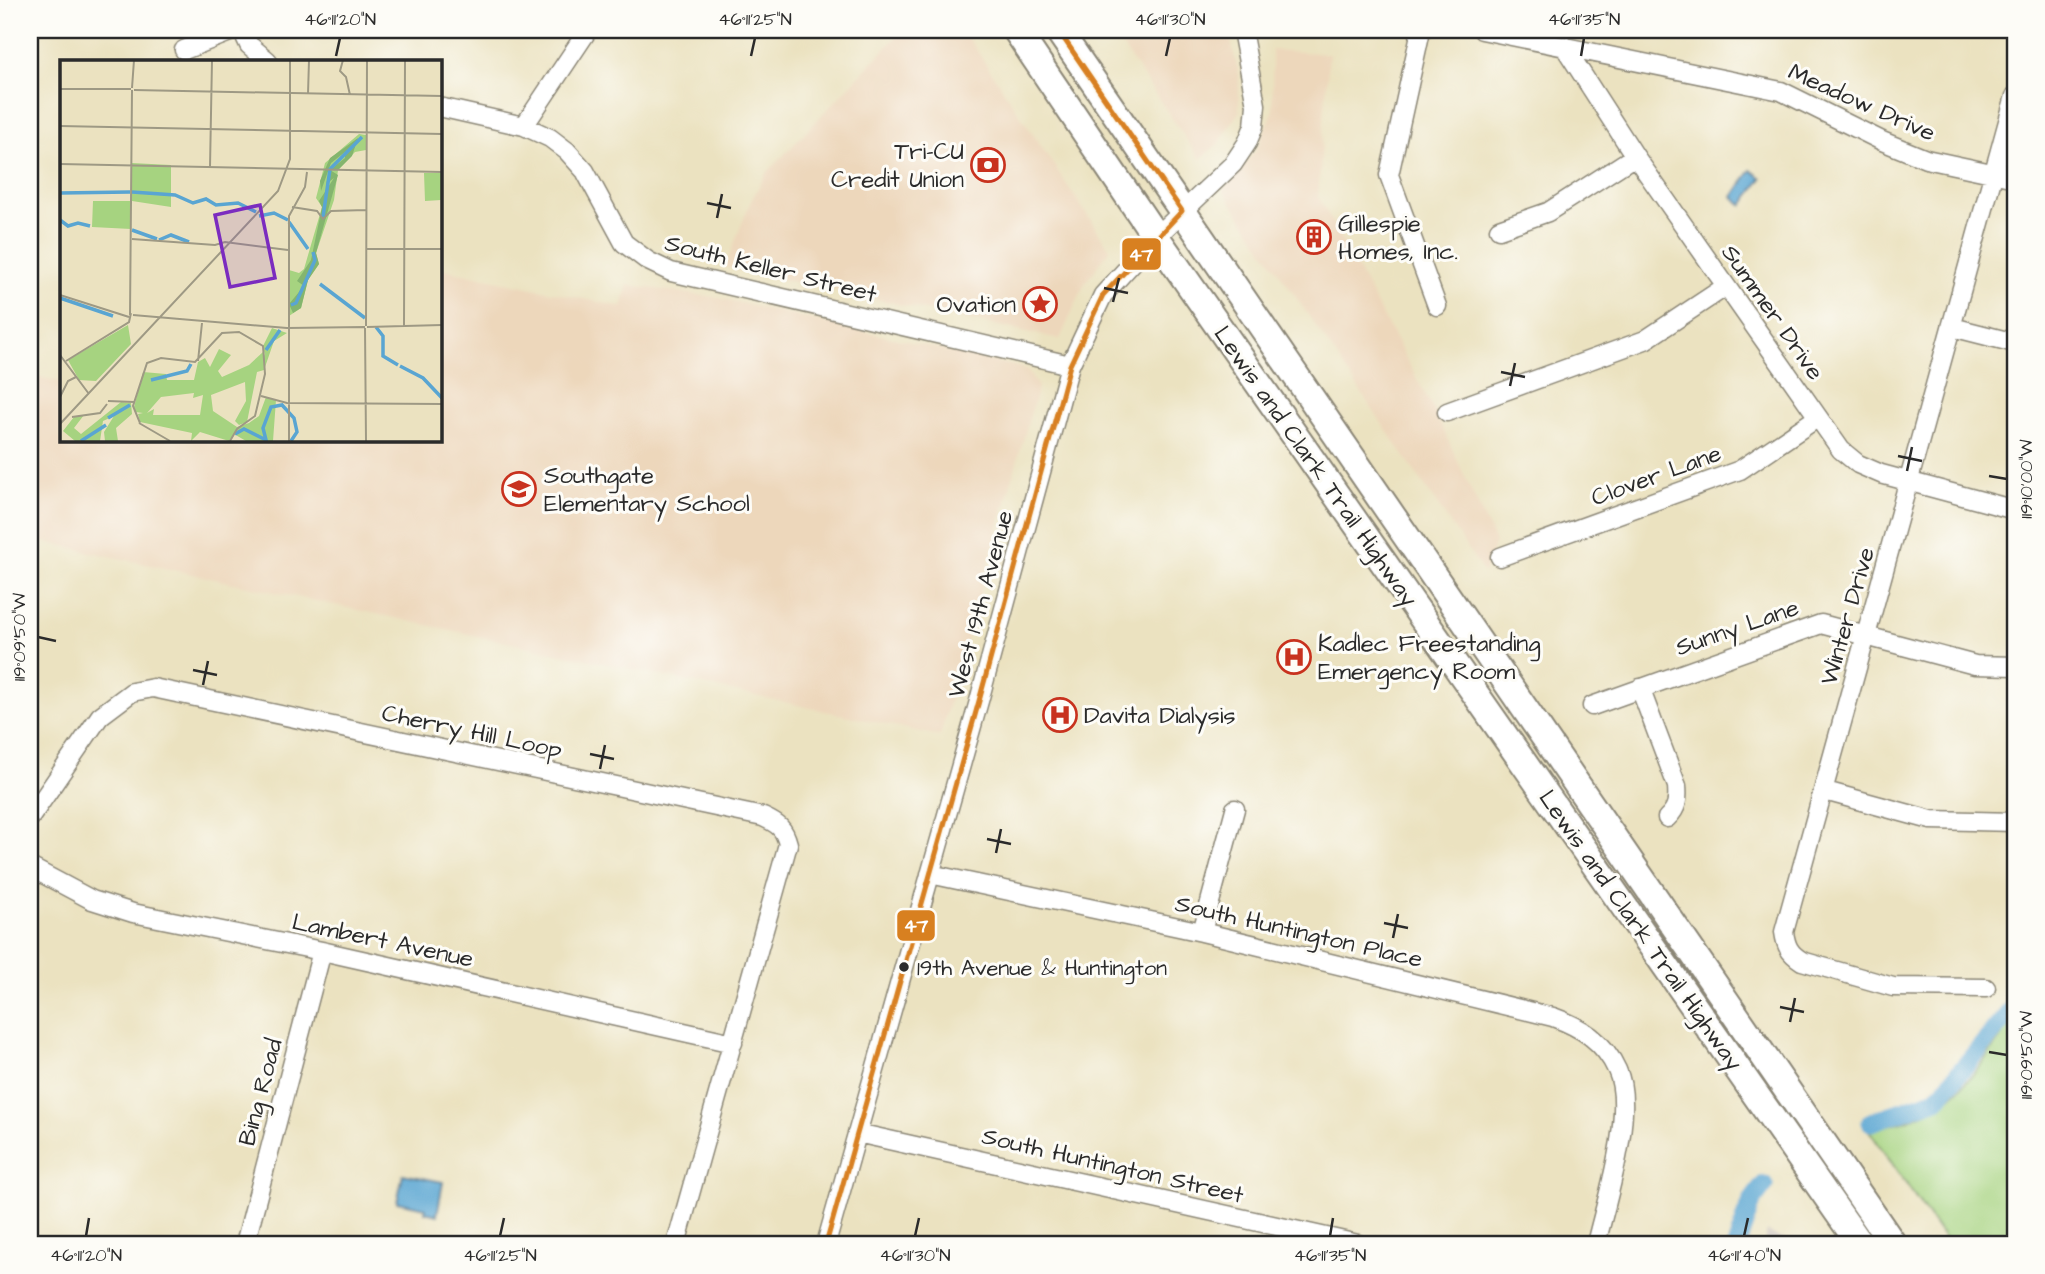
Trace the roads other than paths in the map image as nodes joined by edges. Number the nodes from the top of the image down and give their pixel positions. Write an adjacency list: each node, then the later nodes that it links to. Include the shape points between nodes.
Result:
1 (235, 30): 10 (street)
2 (242, 30): 11 (street)
3 (588, 30): 14 (street)
4 (1016, 30): 20 (highway, Lewis and Clark Trail Highway)
5 (1058, 30): 18 (highway, Lewis and Clark Trail Highway)
6 (1242, 30): 18 (street, West 19th Avenue, via 1256,105 1254,126 1233,164)
7 (1421, 30): 22 (street, via 1389,175)
8 (1482, 30): 9 (street, Meadow Drive)
9 (1564, 46): 15 (street, Summer Drive); 16 (street, Meadow Drive, via 1781,91 1926,159)
10 (184, 50)
11 (267, 60)
12 (2015, 96): 16 (street, Winter Drive)
13 (441, 107): 14 (street, South Keller Street)
14 (524, 126): 25 (street, South Keller Street, via 558,144 585,170 624,243 671,272)
15 (1635, 156): 19 (street, via 1548,212); 21 (street, Summer Drive)
16 (1994, 173): 17 (street, Meadow Drive); 23 (street, Winter Drive)
17 (2015, 178)
18 (1182, 211): 20 (street, West 19th Avenue); 53 (highway, Lewis and Clark Trail Highway)
19 (1499, 229)
20 (1156, 237): 25 (street, West 19th Avenue, via 1103,295); 52 (highway, Lewis and Clark Trail Highway)
21 (1725, 287): 26 (street, via 1645,340); 27 (street, Summer Drive)
22 (1437, 306)
23 (1952, 327): 24 (street); 28 (street, Winter Drive)
24 (2015, 343)
25 (1070, 365): 41 (street, West 19th Avenue)
26 (1447, 412)
27 (1817, 418): 28 (street, Summer Drive, via 1858,464); 30 (street, Clover Lane, via 1740,470)
28 (1910, 482): 29 (street, Summer Drive); 31 (street, Winter Drive)
29 (2015, 510)
30 (1500, 557)
31 (1867, 636): 32 (street, Sunny Lane, via 1975,665); 33 (street, Sunny Lane, via 1821,624); 35 (street, Winter Drive)
32 (2015, 666)
33 (1640, 688): 34 (street, Sunny Lane); 38 (street, via 1677,786 1678,802)
34 (1591, 706)
35 (1825, 791): 39 (street, via 1931,820); 44 (street, Winter Drive, via 1784,932 1793,956 1893,988)
36 (1235, 809): 42 (street)
37 (30, 818): 45 (street, Cherry Hill Loop, via 100,716 132,692 153,688 763,817 785,831 788,844)
38 (1667, 818)
39 (2015, 822)
40 (30, 867): 43 (street, Lambert Avenue, via 112,907)
41 (930, 874): 42 (street, South Huntington Place); 46 (street, West 19th Avenue)
42 (1202, 932): 51 (street, South Huntington Place, via 1553,1017 1593,1037 1619,1072 1623,1114)
43 (322, 951): 45 (street, Lambert Avenue); 47 (street, Bing Road)
44 (1986, 988)
45 (733, 1043): 48 (street, Cherry Hill Loop)
46 (857, 1133): 49 (street, West 19th Avenue); 50 (street, South Huntington Street)
47 (245, 1244)
48 (676, 1244)
49 (826, 1244)
50 (1358, 1244)
51 (1596, 1244)
52 (1860, 1244)
53 (1893, 1244)

